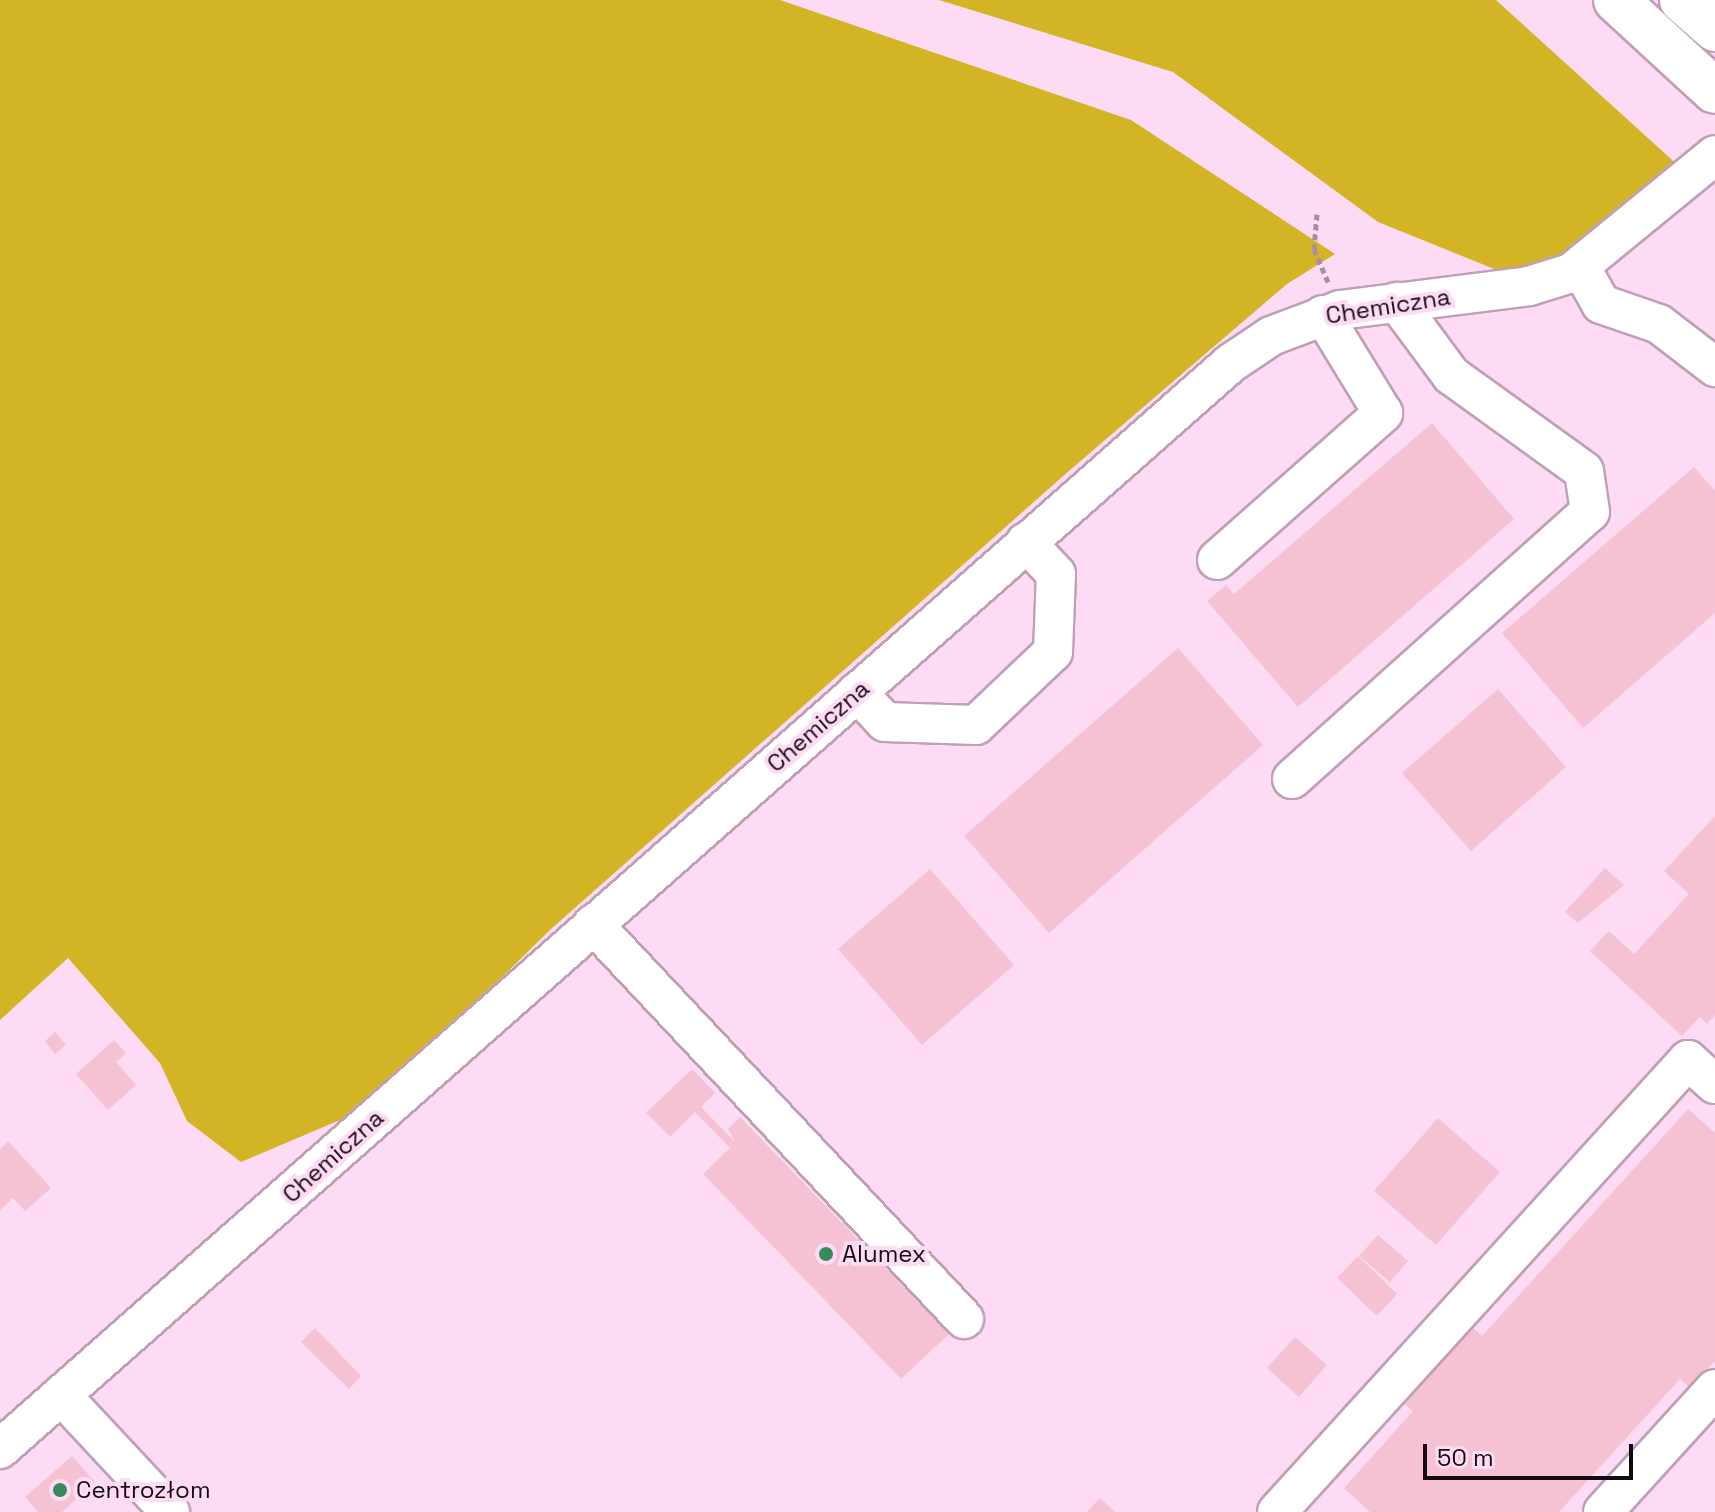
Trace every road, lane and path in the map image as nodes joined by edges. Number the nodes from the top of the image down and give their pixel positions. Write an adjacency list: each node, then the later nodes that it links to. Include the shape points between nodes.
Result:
1 (1616, 0): 4 (main road)
2 (1682, 0): 3 (main road)
3 (1715, 29)
4 (1715, 91)
5 (1715, 155): 7 (street, Chemiczna)
6 (1317, 214): 9 (path, via 1314,249)
7 (1581, 268): 8 (street, Chemiczna, via 1529,286); 10 (street, via 1601,304 1659,324)
8 (1397, 302): 9 (street, Chemiczna); 14 (street, via 1451,375 1584,471 1590,512)
9 (1332, 312): 11 (street, Chemiczna, via 1271,336 1231,363); 12 (street, via 1383,413)
10 (1715, 367)
11 (1026, 542): 13 (street, Chemiczna); 13 (street, via 1056,574 1053,652 976,725 885,722)
12 (1217, 560)
13 (857, 692): 15 (street, Chemiczna)
14 (1292, 779)
15 (593, 924): 17 (street); 19 (street, Chemiczna)
16 (1715, 1084): 22 (street, via 1688,1060)
17 (964, 1319)
18 (1715, 1389): 23 (street)
19 (61, 1395): 20 (street, Chemiczna); 21 (street)
20 (0, 1449)
21 (170, 1512)
22 (1277, 1512)
23 (1603, 1512)

